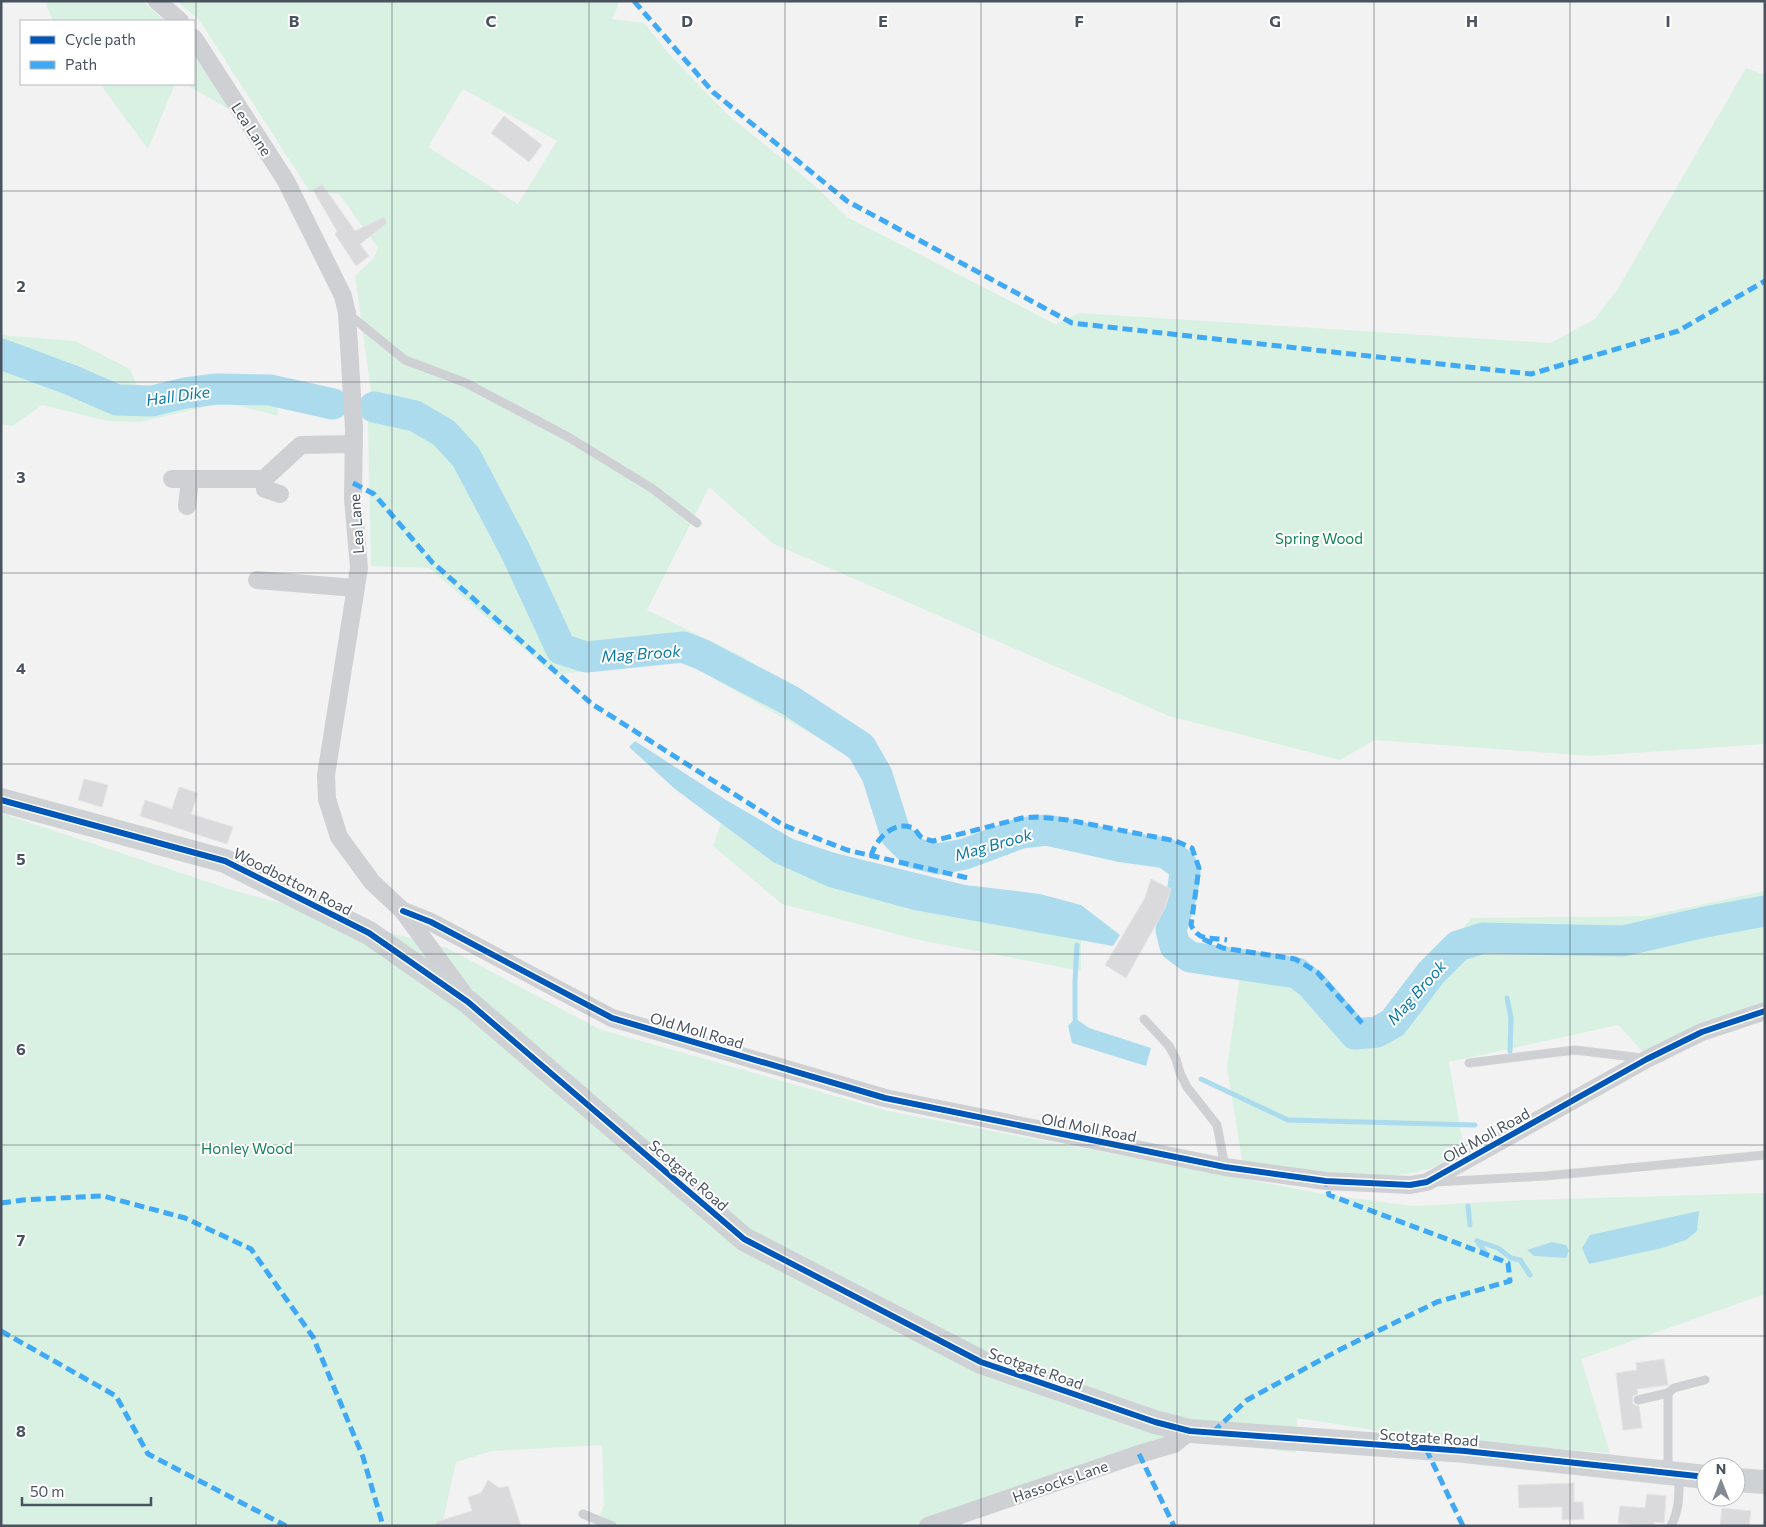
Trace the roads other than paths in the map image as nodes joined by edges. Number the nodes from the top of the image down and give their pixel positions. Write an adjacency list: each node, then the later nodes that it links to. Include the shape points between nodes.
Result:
1 (157, 1): 2 (street)
2 (179, 20)
3 (195, 40): 4 (street, Lea Lane, via 286,181 344,296)
4 (347, 313): 5 (street, Lea Lane); 11 (lane, via 405,360 466,383 570,438 653,489)
5 (354, 444): 6 (street, via 301,445); 13 (street, Lea Lane, via 353,499 359,568)
6 (264, 478): 8 (street); 9 (street, via 265,489)
7 (172, 479): 8 (street)
8 (190, 480): 10 (street)
9 (280, 494)
10 (187, 506)
11 (697, 524)
12 (257, 580): 13 (street)
13 (355, 588): 15 (street, Lea Lane, via 326,775 327,799 339,837 372,882)
14 (1, 800): 16 (street, Woodbottom Road, via 225,861 369,933)
15 (403, 911): 16 (street, Lea Lane); 22 (street, Old Moll Road, via 431,922 612,1018 885,1098)
16 (468, 1002): 27 (street, Scotgate Road, via 744,1239 981,1362 1155,1422)
17 (1765, 1011): 19 (street, Old Moll Road, via 1702,1032)
18 (1144, 1019): 22 (lane, via 1169,1046 1187,1087 1217,1124)
19 (1647, 1059): 20 (lane, via 1575,1050); 23 (street, Old Moll Road)
20 (1469, 1063)
21 (1765, 1155): 23 (lane, via 1545,1176)
22 (1224, 1167): 23 (street, Old Moll Road, via 1326,1181 1410,1186)
23 (1427, 1182)
24 (1705, 1380): 25 (lane, via 1674,1388)
25 (1668, 1393): 26 (lane); 28 (lane)
26 (1638, 1400)
27 (1190, 1430): 28 (street, Scotgate Road, via 1465,1451); 34 (street, Hassocks Lane, via 1174,1444)
28 (1674, 1474): 29 (street, Scotgate Road); 35 (lane, via 1680,1498)
29 (1696, 1476)
30 (1746, 1481): 31 (street)
31 (1765, 1482)
32 (583, 1514): 33 (lane)
33 (612, 1526)
34 (928, 1526)
35 (1671, 1526)

